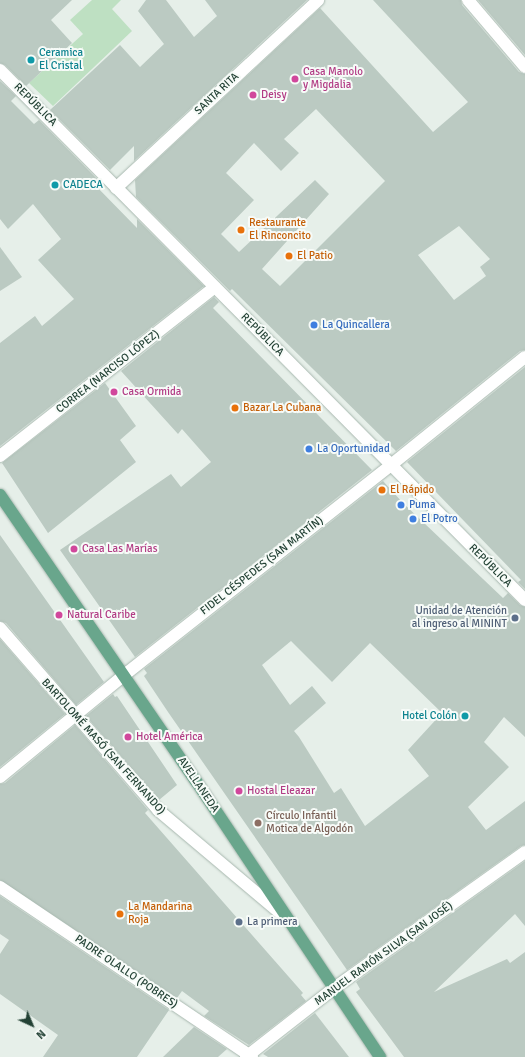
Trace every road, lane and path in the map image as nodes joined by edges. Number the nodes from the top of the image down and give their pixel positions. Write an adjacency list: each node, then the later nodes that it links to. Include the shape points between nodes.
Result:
1 (318, 0): 5 (street, SANTA RITA)
2 (468, 0): 3 (street)
3 (525, 67)
4 (0, 70): 5 (street, REPÚBLICA)
5 (116, 188): 6 (street, REPÚBLICA)
6 (215, 287): 8 (street, CORREA (NARCISO LÓPEZ)); 9 (street, REPÚBLICA)
7 (525, 357): 9 (street, FIDEL CÉSPEDES (SAN MARTÍN))
8 (0, 456)
9 (391, 465): 11 (street, REPÚBLICA); 13 (street, FIDEL CÉSPEDES (SAN MARTÍN))
10 (0, 495): 13 (main road, AVELLANEDA)
11 (525, 600)
12 (0, 628): 14 (street, BARTOLOMÉ MASÓ (SAN FERNANDO))
13 (123, 676): 14 (street, FIDEL CÉSPEDES (SAN MARTÍN)); 18 (main road, AVELLANEDA)
14 (74, 716): 15 (street, FIDEL CÉSPEDES (SAN MARTÍN)); 18 (street, BARTOLOMÉ MASÓ (SAN FERNANDO), via 158,810)
15 (0, 777)
16 (525, 852): 19 (street, MANUEL RAMÓN SILVA (SAN JOSÉ))
17 (0, 887): 20 (street, PADRE OLALLO (POBRES))
18 (288, 919): 19 (main road, AVELLANEDA)
19 (333, 990): 20 (street, MANUEL RAMÓN SILVA (SAN JOSÉ)); 21 (main road, AVELLANEDA)
20 (249, 1056)
21 (380, 1057)

